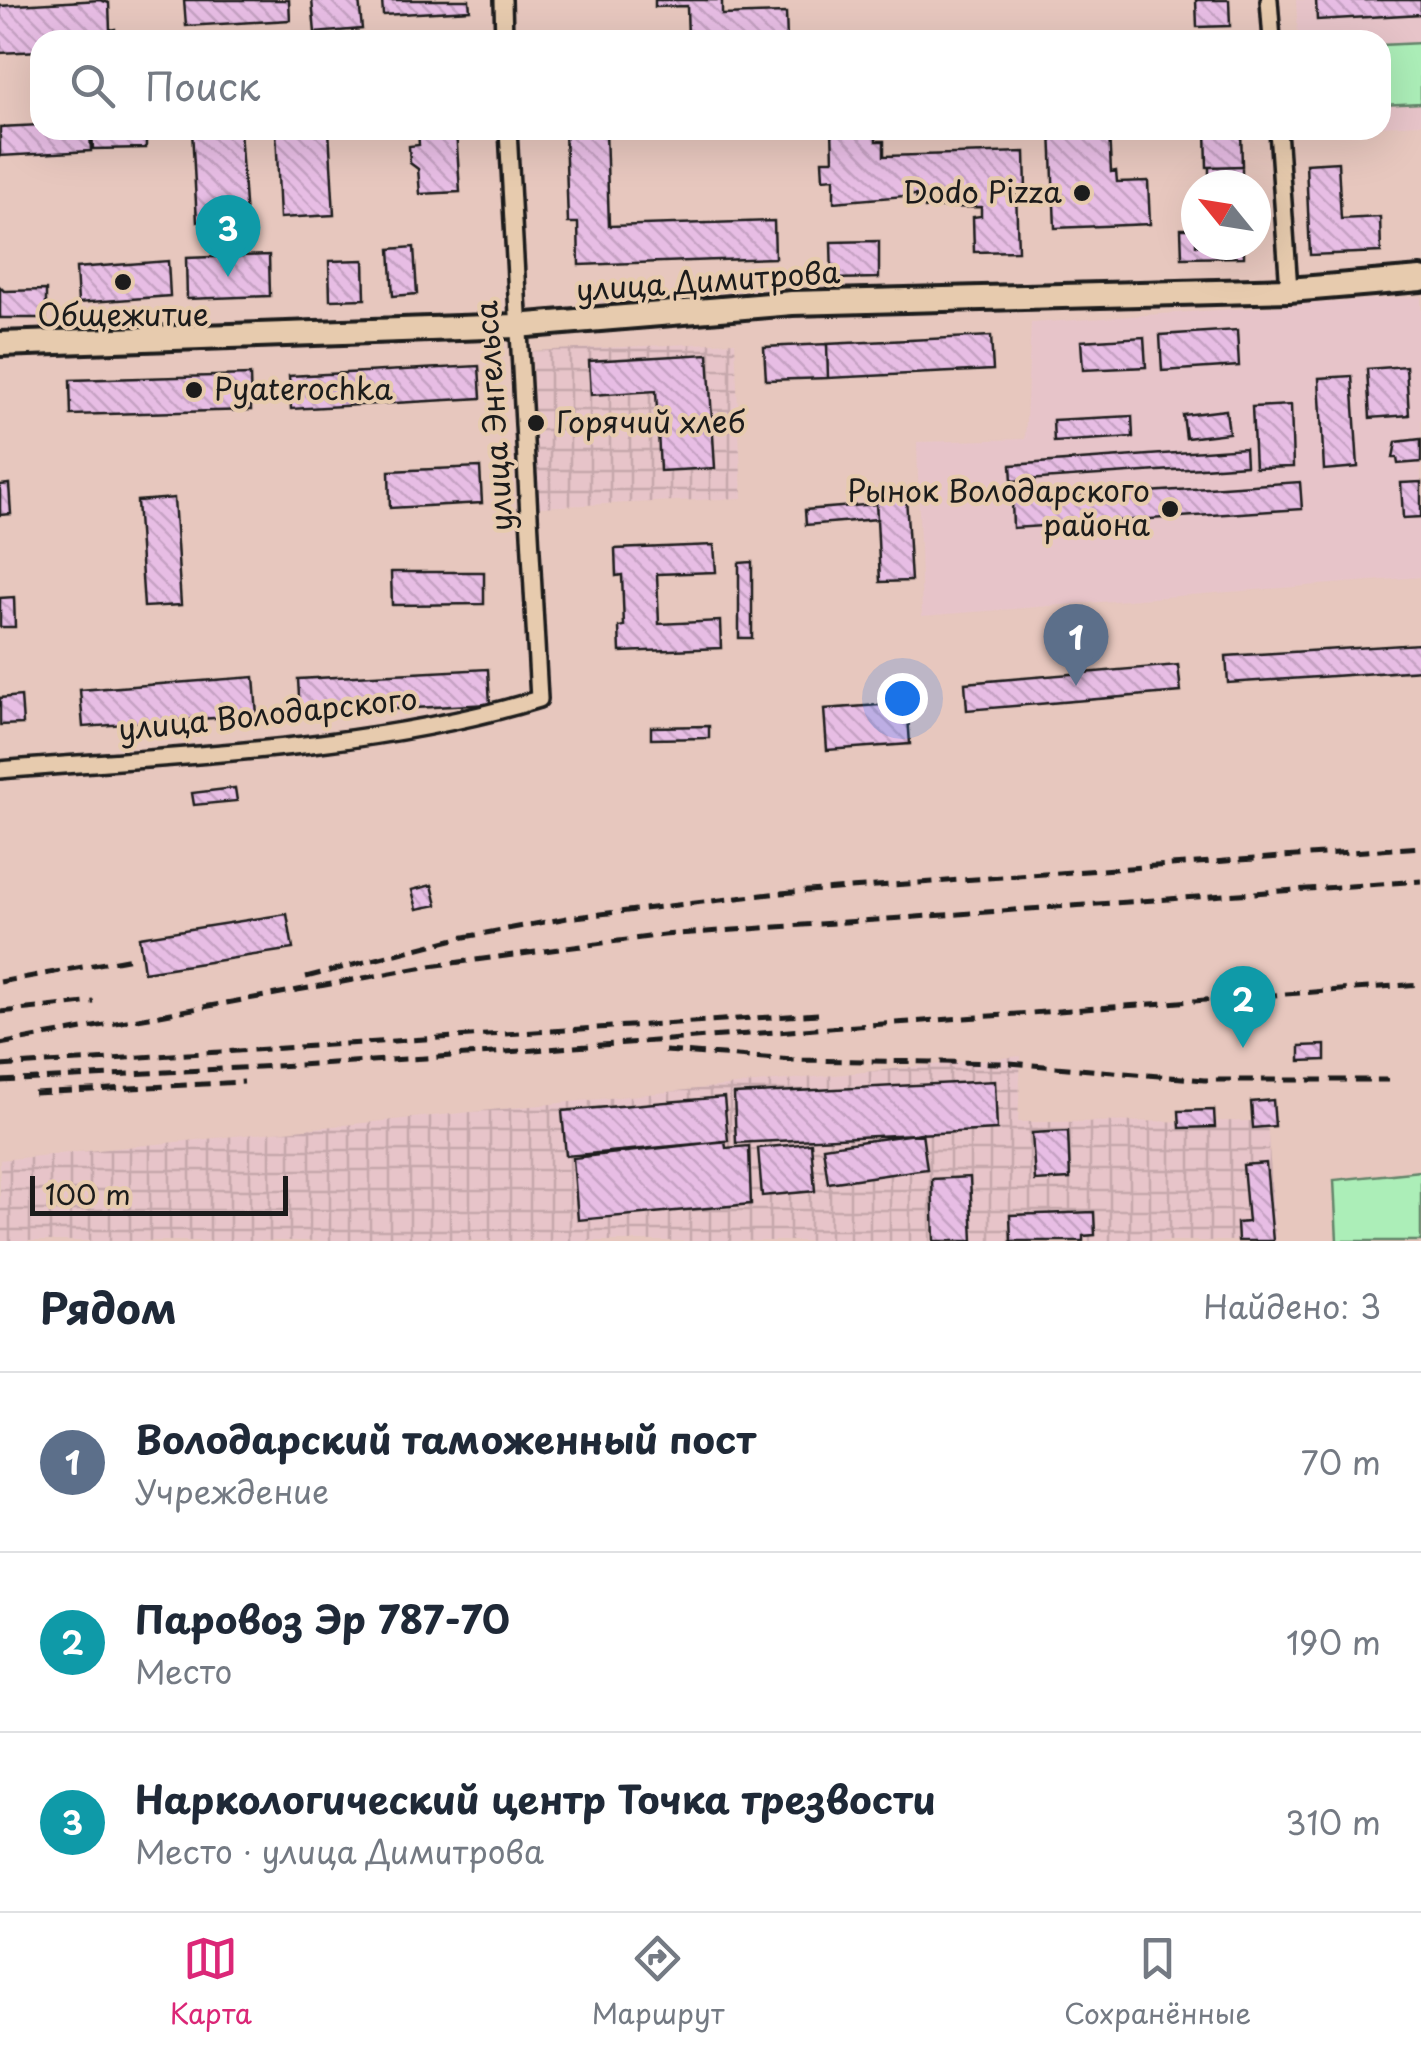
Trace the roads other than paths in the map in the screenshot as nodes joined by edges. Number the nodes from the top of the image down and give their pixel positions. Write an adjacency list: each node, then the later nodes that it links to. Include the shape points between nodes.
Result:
1 (503, 0): 3 (street)
2 (1269, 0): 4 (street)
3 (504, 30)
4 (1271, 30)
5 (508, 140): 9 (street, улица Энгельса)
6 (1279, 140): 8 (street)
7 (1421, 279): 8 (main road, улица Димитрова)
8 (1289, 290): 9 (main road, улица Димитрова, via 792,303)
9 (516, 326): 10 (main road, улица Димитрова); 11 (street, улица Энгельса)
10 (0, 344)
11 (539, 699): 12 (street, улица Володарского, via 478,718 245,750)
12 (0, 770)

